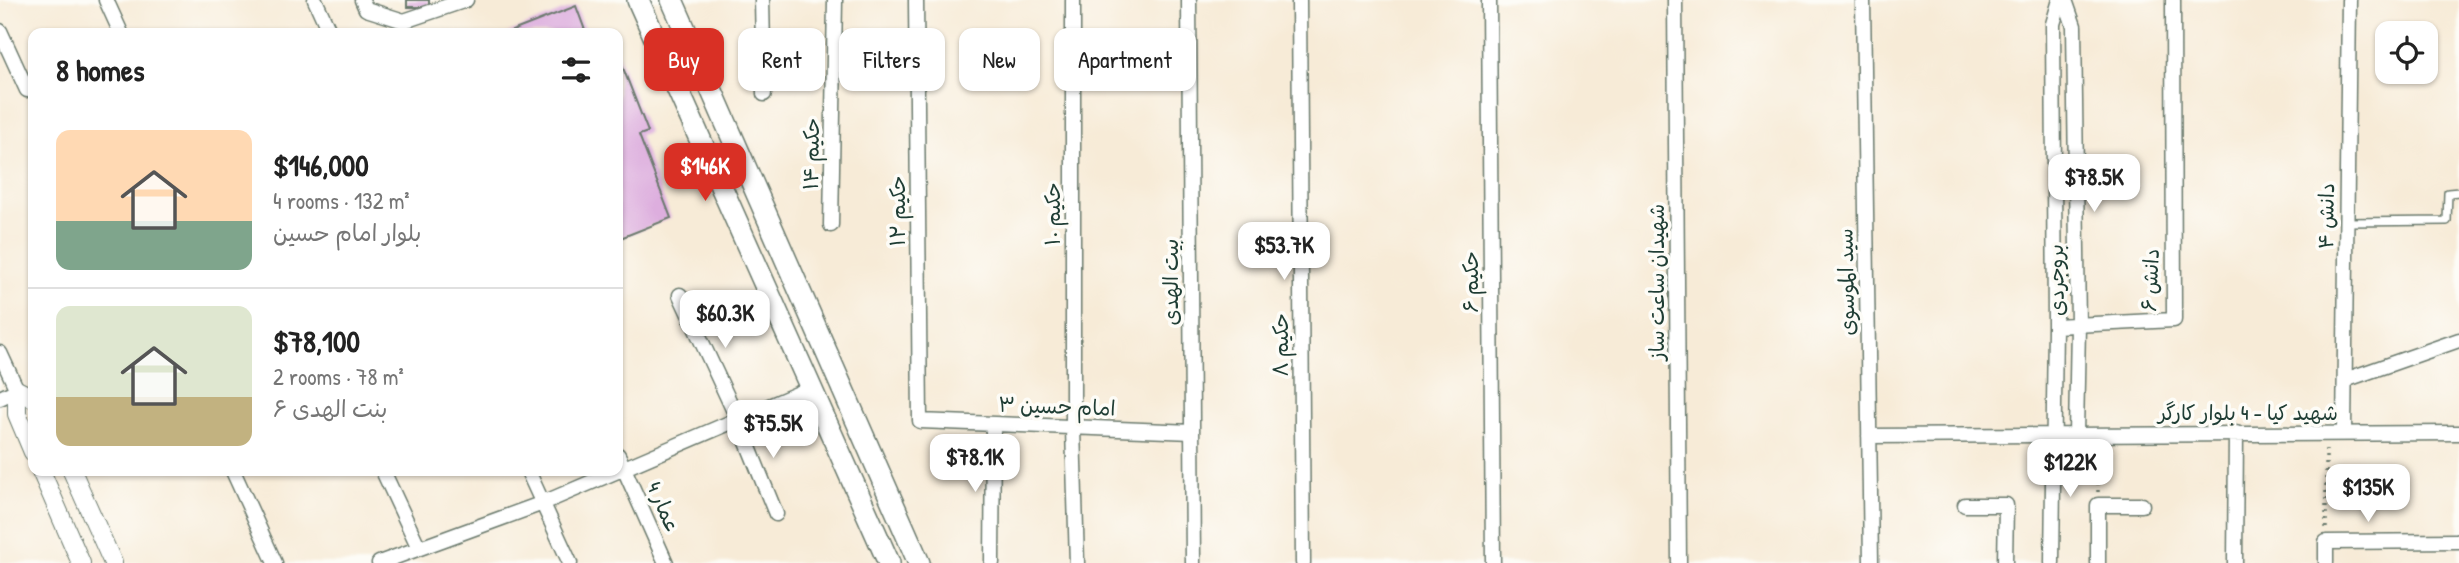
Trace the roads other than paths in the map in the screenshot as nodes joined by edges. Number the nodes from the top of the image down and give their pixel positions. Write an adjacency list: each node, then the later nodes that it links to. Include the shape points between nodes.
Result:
1 (106, 0): 19 (street)
2 (315, 0): 20 (street)
3 (362, 0): 4 (street, via 366,9 404,21)
4 (466, 0)
5 (638, 0): 35 (main road)
6 (672, 0): 71 (main road)
7 (762, 0): 23 (street)
8 (835, 0): 28 (street, حکیم ۱۴)
9 (916, 0): 39 (street, حکیم ۱۲)
10 (1073, 0): 41 (street, حکیم ۱۰)
11 (1189, 0): 42 (street, بیت الهدی)
12 (1299, 0): 75 (street, حکیم ۸)
13 (1489, 0): 76 (street, حکیم ۶)
14 (1675, 0): 77 (street, شهیدان ساعت ساز)
15 (1863, 0): 48 (street, سید الموسوی)
16 (2062, 0): 24 (street, بروجردی, via 2053,24); 25 (street, بروجردی, via 2074,26)
17 (2172, 0): 30 (street, دانش ۶, via 2174,320)
18 (2349, 0): 27 (street, دانش ۴)
19 (119, 28)
20 (328, 28)
21 (0, 31): 22 (street)
22 (27, 90)
23 (764, 94)
24 (2053, 159): 25 (street); 31 (street, بروجردی)
25 (2076, 159): 30 (street, بروجردی)
26 (2459, 192): 27 (lane, via 2448,192 2447,221)
27 (2347, 222): 34 (street, دانش ۴)
28 (831, 225)
29 (680, 295): 38 (street)
30 (2077, 325): 31 (street, دانش ۶); 47 (street, بروجردی)
31 (2055, 326): 46 (street, بروجردی)
32 (2459, 340): 34 (street)
33 (0, 353): 36 (street)
34 (2344, 380): 43 (street, دانش ۴)
35 (811, 388): 38 (street); 70 (main road)
36 (25, 394): 37 (street); 49 (street, via 17,414)
37 (0, 398)
38 (738, 419): 50 (street); 61 (street)
39 (920, 421): 40 (street, امام حسین ۳)
40 (993, 425): 41 (street, امام حسین ۳); 72 (street)
41 (1073, 429): 42 (street, امام حسین ۳); 73 (street, حکیم ۱۰)
42 (1192, 432): 74 (street, بیت الهدی)
43 (2344, 432): 44 (street, شهید کیا - 4 بلوار کارگر); 45 (street, شهید کیا - 4 بلوار کارگر)
44 (2236, 433): 47 (street, شهید کیا - 4 بلوار کارگر); 82 (street)
45 (2459, 433)
46 (2054, 435): 47 (street, شهید کیا - 4 بلوار کارگر); 48 (street, شهید کیا - 4 بلوار کارگر); 80 (street, بروجردی)
47 (2076, 435)
48 (1869, 436): 78 (street, سید الموسوی)
49 (28, 440)
50 (623, 461)
51 (623, 466): 69 (street, عمار 4)
52 (43, 476): 64 (street)
53 (74, 476): 65 (street)
54 (235, 476): 66 (street)
55 (385, 476): 63 (street)
56 (530, 476): 58 (street)
57 (594, 476): 58 (street)
58 (542, 503): 63 (street); 68 (street)
59 (1965, 505): 79 (street, via 2006,506)
60 (2142, 505): 81 (street, via 2098,505)
61 (776, 514)
62 (2459, 541): 83 (street, via 2326,542)
63 (419, 548): 67 (street)
64 (81, 563)
65 (113, 563)
66 (275, 563)
67 (379, 563)
68 (570, 563)
69 (666, 563)
70 (889, 563)
71 (919, 563)
72 (992, 563)
73 (1077, 563)
74 (1193, 563)
75 (1303, 563)
76 (1493, 563)
77 (1679, 563)
78 (1871, 563)
79 (2005, 563)
80 (2052, 563)
81 (2098, 563)
82 (2235, 563)
83 (2326, 563)

